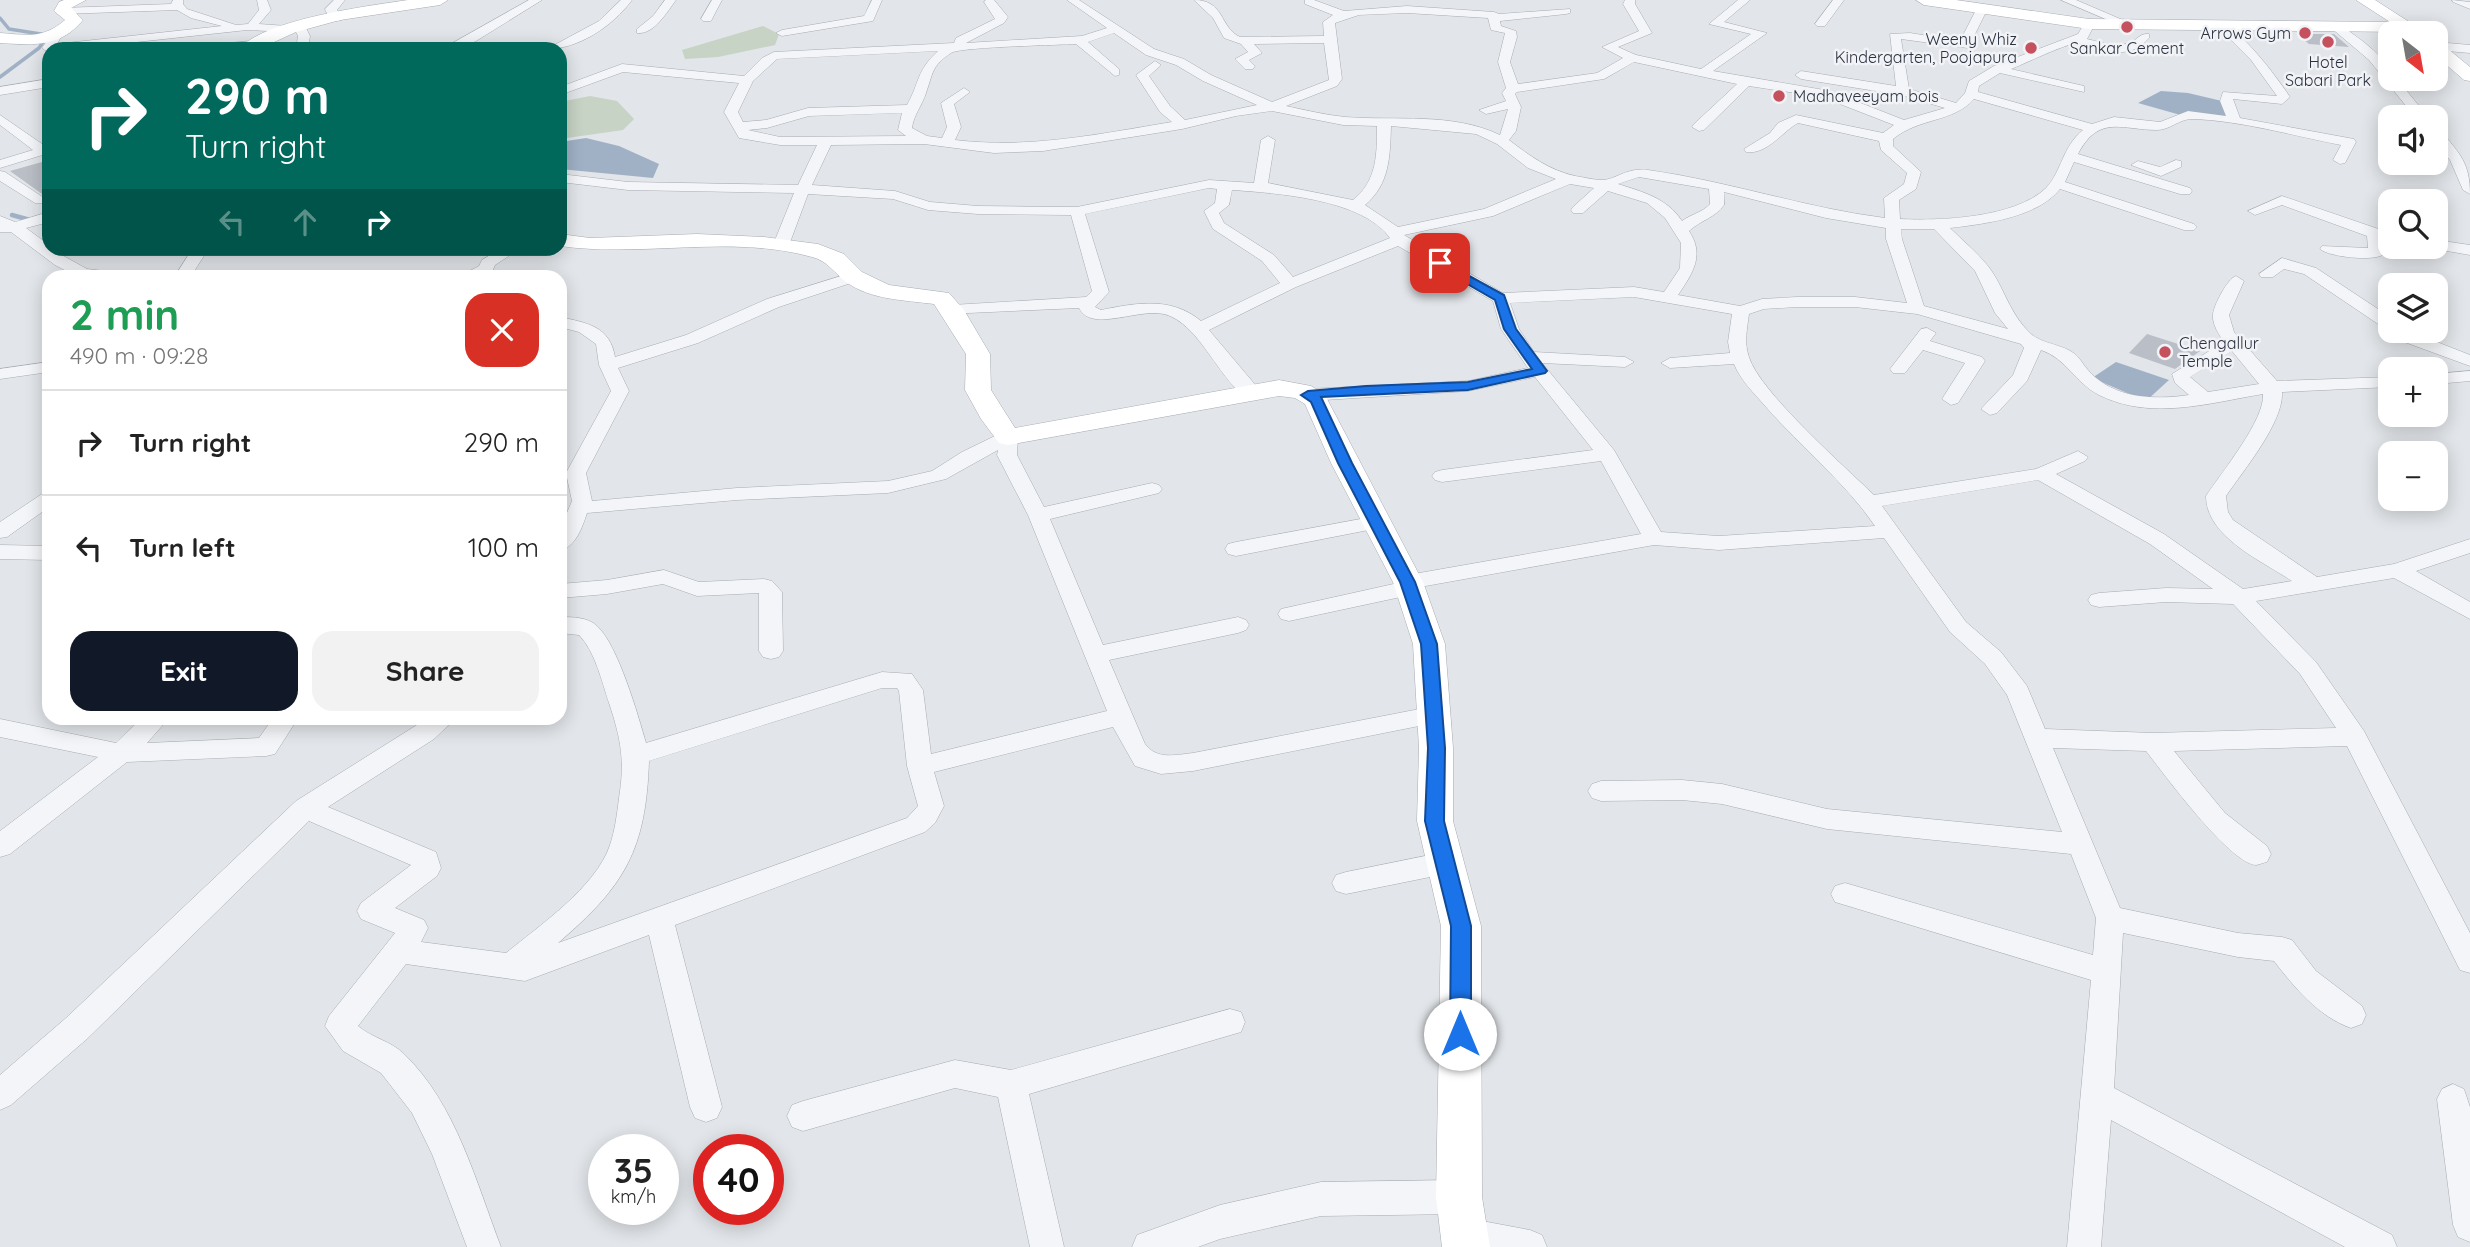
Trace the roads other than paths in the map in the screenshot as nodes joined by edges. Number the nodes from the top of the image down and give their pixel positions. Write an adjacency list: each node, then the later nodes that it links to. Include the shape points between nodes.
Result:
1 (78, 0): 28 (street, via 64,5)
2 (262, 0): 41 (street, via 262,17)
3 (340, 0): 33 (street, via 331,9)
4 (440, 0): 33 (street)
5 (537, 0): 61 (street)
6 (627, 0): 62 (street, via 589,32)
7 (671, 0): 45 (street)
8 (718, 0): 34 (street)
9 (877, 0): 46 (street, via 869,19)
10 (1072, 0): 43 (street)
11 (1199, 0): 55 (street, via 1219,16 1228,36)
12 (1459, 0): 30 (street)
13 (1745, 0): 74 (street, via 1715,24 1761,33)
14 (1839, 0): 37 (street)
15 (1924, 0): 27 (street)
16 (2066, 0): 36 (street)
17 (2364, 0): 35 (street)
18 (2457, 0): 25 (street)
19 (1626, 1): 67 (street, via 1646,33 1608,47)
20 (990, 2): 63 (street, via 1002,17 1000,21 960,40)
21 (1309, 2): 31 (street)
22 (179, 4): 26 (street); 41 (street, via 195,16)
23 (1401, 5): 30 (street); 31 (street)
24 (1521, 5): 32 (street)
25 (2470, 6)
26 (126, 9): 28 (street); 54 (street, via 119,35)
27 (1981, 9): 38 (street); 82 (street, via 1964,46 1894,36 1901,53)
28 (62, 11): 48 (street, via 75,20)
29 (1566, 11): 32 (street)
30 (1450, 12): 32 (street)
31 (1341, 14): 51 (street, via 1329,22)
32 (1494, 16): 86 (street, via 1495,28 1510,31 1504,62)
33 (338, 18): 42 (street)
34 (707, 19)
35 (2398, 21)
36 (2126, 23): 38 (street); 39 (street)
37 (1821, 24)
38 (2089, 24): 52 (street)
39 (2221, 24): 40 (street); 94 (street, via 2249,48 2284,97 2228,95)
40 (2334, 25): 44 (street); 87 (street, via 2373,57)
41 (249, 27): 42 (street); 50 (street)
42 (293, 27): 59 (street); 60 (street, via 304,36)
43 (1115, 28): 53 (street); 88 (street, via 1150,52)
44 (2378, 28)
45 (641, 31)
46 (782, 33)
47 (2145, 36): 52 (street, via 2128,48 2107,48)
48 (55, 37): 49 (street); 56 (street)
49 (0, 38)
50 (157, 38): 54 (street); 58 (street)
51 (1329, 39): 55 (street); 88 (street, via 1333,83)
52 (2076, 39): 72 (street)
53 (1079, 40): 63 (street); 73 (street)
54 (123, 41): 57 (street)
55 (1244, 41): 71 (street, via 1256,53 1241,59)
56 (52, 42)
57 (112, 42)
58 (154, 42)
59 (258, 42)
60 (303, 42)
61 (465, 42)
62 (567, 42)
63 (955, 47): 76 (street, via 782,54 764,61); 90 (street, via 930,65)
64 (2470, 49): 65 (street)
65 (2448, 50)
66 (2448, 53): 69 (street)
67 (1632, 58): 74 (street); 86 (street, via 1600,76)
68 (2448, 58): 75 (street)
69 (2470, 60)
70 (1155, 65): 97 (street, via 1142,75)
71 (1249, 66)
72 (1998, 69): 81 (street); 85 (street, via 1973,84)
73 (1115, 72)
74 (1704, 73): 77 (street)
75 (2470, 76)
76 (745, 80): 80 (street, via 622,68); 98 (street, via 731,111)
77 (1746, 82): 79 (street); 100 (street)
78 (42, 84): 83 (street)
79 (1775, 86): 82 (street, via 1802,70); 96 (street, via 1825,94)
80 (567, 88)
81 (2080, 89)
82 (1903, 90): 89 (street)
83 (0, 91)
84 (964, 92): 108 (street, via 947,103 954,127)
85 (1971, 94): 89 (street); 101 (street)
86 (1514, 96): 91 (street); 107 (street, via 1509,131)
87 (2412, 105)
88 (1272, 107): 95 (street, via 1343,121); 97 (street)
89 (1959, 108): 96 (street)
90 (910, 109): 98 (street, via 808,112 767,124); 106 (street, via 905,130)
91 (1486, 110)
92 (0, 119): 110 (street)
93 (1106, 120): 102 (street)
94 (2235, 121): 101 (street, via 2183,116 2161,126 2109,122); 115 (street, via 2348,142)
95 (1384, 122): 107 (street, via 1479,130); 129 (street, via 1385,152 1379,176 1371,195)
96 (1903, 124): 103 (street)
97 (1182, 125): 102 (street)
98 (739, 126): 105 (street, via 744,135 780,141)
99 (1052, 127): 109 (street)
100 (1699, 127)
101 (2094, 129): 114 (street, via 2078,140)
102 (1117, 135): 109 (street)
103 (1886, 138): 112 (street, via 1796,119); 136 (street, via 1886,148 1914,172 1911,186 1891,198)
104 (1268, 139): 125 (street)
105 (826, 140): 106 (street); 126 (street)
106 (924, 140): 108 (street)
107 (1502, 141): 120 (street, via 1533,165)
108 (947, 143): 109 (street, via 994,149)
109 (1061, 144)
110 (42, 146)
111 (2448, 148): 127 (street)
112 (1751, 149)
113 (42, 150): 116 (street)
114 (2072, 151): 117 (street, via 2161,172); 121 (street); 128 (street)
115 (2340, 160)
116 (0, 164)
117 (2176, 164)
118 (0, 175): 130 (street)
119 (567, 179): 126 (street, via 628,186)
120 (1569, 179): 123 (street); 142 (street, via 1488,213)
121 (2058, 184): 135 (street, via 2028,207); 138 (street)
122 (1225, 185): 125 (street); 132 (street, via 1176,189); 157 (street, via 1222,205 1211,211 1217,226 1268,258)
123 (1605, 185): 124 (street, via 1632,173); 131 (street); 140 (street, via 1664,207)
124 (1716, 186): 136 (street); 140 (street, via 1717,205)
125 (1260, 187): 129 (street)
126 (803, 189): 132 (street, via 895,195 928,206); 144 (street)
127 (2470, 190)
128 (2185, 191)
129 (1356, 205): 142 (street)
130 (17, 208): 137 (street)
131 (1578, 210)
132 (1077, 211): 160 (street, via 1101,292)
133 (2255, 211): 141 (street, via 2281,200)
134 (42, 219): 137 (street)
135 (1937, 224): 136 (street); 168 (street, via 1982,269 2003,313)
136 (1893, 225): 161 (street)
137 (18, 226): 139 (street); 145 (street)
138 (2189, 227)
139 (0, 230)
140 (1680, 230): 159 (street, via 1689,243 1688,268)
141 (2378, 234)
142 (1397, 236): 157 (street); 158 (street)
143 (567, 241): 144 (street)
144 (781, 245): 155 (street, via 818,251 836,259)
145 (42, 247)
146 (2448, 247): 149 (street)
147 (2328, 249): 148 (street, via 2376,254)
148 (2378, 249)
149 (2470, 250)
150 (56, 256): 152 (street)
151 (500, 256): 153 (street)
152 (77, 270)
153 (483, 270)
154 (2267, 274): 165 (street, via 2282,262 2310,271)
155 (854, 277): 162 (street, via 884,291 941,298); 177 (street, via 773,303 692,339)
156 (2236, 281): 169 (street, via 2221,315)
157 (1290, 284): 167 (street)
158 (1500, 298): 159 (street, via 1633,292); 176 (street, via 1510,329)
159 (1668, 298): 163 (street)
160 (1092, 302): 162 (street); 167 (street, via 1087,309 1099,316 1169,308 1183,313)
161 (1917, 309): 163 (street, via 1797,302 1762,304); 164 (street)
162 (952, 310): 190 (street, via 978,354 978,390)
163 (1741, 311): 172 (street)
164 (1942, 315): 168 (street); 171 (street)
165 (2378, 316)
166 (567, 323): 177 (street, via 585,328 604,342)
167 (1199, 328): 185 (street)
168 (2029, 342): 187 (street, via 2068,355 2091,383 2135,402 2158,405); 189 (street, via 2033,347 2021,377)
169 (2234, 343): 184 (street); 187 (street, via 2181,374)
170 (2422, 343): 173 (street)
171 (1919, 344): 179 (street); 188 (street, via 1976,361)
172 (1740, 358): 175 (street); 196 (street, via 1747,374 1775,407)
173 (2470, 361)
174 (1625, 362): 176 (street)
175 (1670, 363)
176 (1534, 364): 186 (street, via 1468,386); 191 (street)
177 (608, 365): 198 (street, via 620,391 576,473 582,501)
178 (42, 368): 180 (street)
179 (1899, 369)
180 (0, 374)
181 (2470, 376): 182 (street)
182 (2448, 378)
183 (2378, 383): 184 (street)
184 (2272, 387): 187 (street); 211 (street, via 2273,402 2253,442 2216,496 2217,508 2220,519)
185 (1254, 394): 186 (street, via 1286,388); 190 (street)
186 (1308, 395): 200 (street, via 1316,400)
187 (2203, 397)
188 (1951, 399)
189 (1990, 409)
190 (1008, 437): 198 (street, via 939,475 888,486); 199 (street, via 1007,455)
191 (1607, 454): 194 (street); 204 (street)
192 (2078, 457): 193 (street)
193 (2041, 474): 196 (street); 213 (street, via 2157,540)
194 (1443, 476)
195 (1152, 489): 199 (street)
196 (1869, 502): 201 (street)
197 (42, 503): 202 (street)
198 (579, 508): 203 (street)
199 (1038, 514): 220 (street)
200 (1377, 522): 206 (street); 210 (street)
201 (1891, 531): 204 (street, via 1719,543); 228 (street, via 1958,627 1993,657 2018,692)
202 (0, 532)
203 (567, 535)
204 (1654, 538): 210 (street)
205 (2470, 546): 209 (street)
206 (1236, 549)
207 (0, 552): 208 (street)
208 (42, 553)
209 (2398, 570): 211 (street); 215 (street)
210 (1409, 585): 216 (street); 221 (street, via 1429,644)
211 (2314, 585): 213 (street)
212 (567, 590): 219 (street, via 664,577 697,589 765,586 771,592)
213 (2239, 597): 214 (street, via 2166,595); 227 (street, via 2308,668)
214 (2099, 600)
215 (2470, 612)
216 (1289, 614)
217 (567, 625): 231 (street, via 590,632 616,688)
218 (1238, 625): 220 (street)
219 (771, 651)
220 (1096, 655): 222 (street)
221 (1435, 715): 222 (street, via 1153,766 1138,756); 238 (street, via 1435,821)
222 (1121, 716): 232 (street)
223 (151, 725): 230 (street)
224 (281, 725): 230 (street, via 266,747)
225 (435, 725): 234 (street)
226 (0, 728): 230 (street)
227 (2355, 737): 229 (street); 244 (street)
228 (2039, 738): 229 (street); 235 (street)
229 (2153, 742): 237 (street, via 2216,820)
230 (121, 753): 236 (street)
231 (636, 755): 232 (street, via 882,680 904,680 911,690); 245 (street, via 623,850 606,878 584,901)
232 (920, 766): 241 (street, via 931,806 916,825)
233 (1601, 791): 235 (street, via 1722,794 1827,818)
234 (305, 808): 243 (street, via 426,860 428,868 371,911 414,928); 250 (street, via 77,1028)
235 (2082, 845): 242 (street)
236 (0, 846)
237 (2256, 854)
238 (1445, 863): 239 (street); 255 (street, via 1461,926)
239 (1346, 883)
240 (1845, 894): 246 (street)
241 (659, 918): 245 (street, via 525,968); 253 (street)
242 (2110, 918): 246 (street); 247 (street, via 2238,945 2282,949 2306,980)
243 (399, 951): 245 (street); 258 (street, via 340,1026 352,1042 391,1062 413,1088 435,1124)
244 (2470, 961)
245 (510, 967)
246 (2108, 972): 251 (street)
247 (2351, 1015)
248 (1230, 1022): 249 (street)
249 (1011, 1085): 254 (street, via 955,1074); 259 (street)
250 (0, 1095)
251 (2098, 1096): 262 (street); 263 (street)
252 (2453, 1099): 256 (street)
253 (706, 1107)
254 (803, 1116)
255 (1460, 1197): 257 (street); 260 (street, via 1321,1199 1220,1222)
256 (2470, 1225)
257 (1466, 1241): 261 (street)
258 (484, 1247)
259 (1047, 1247)
260 (1149, 1247)
261 (1530, 1247)
262 (2084, 1247)
263 (2380, 1247)

